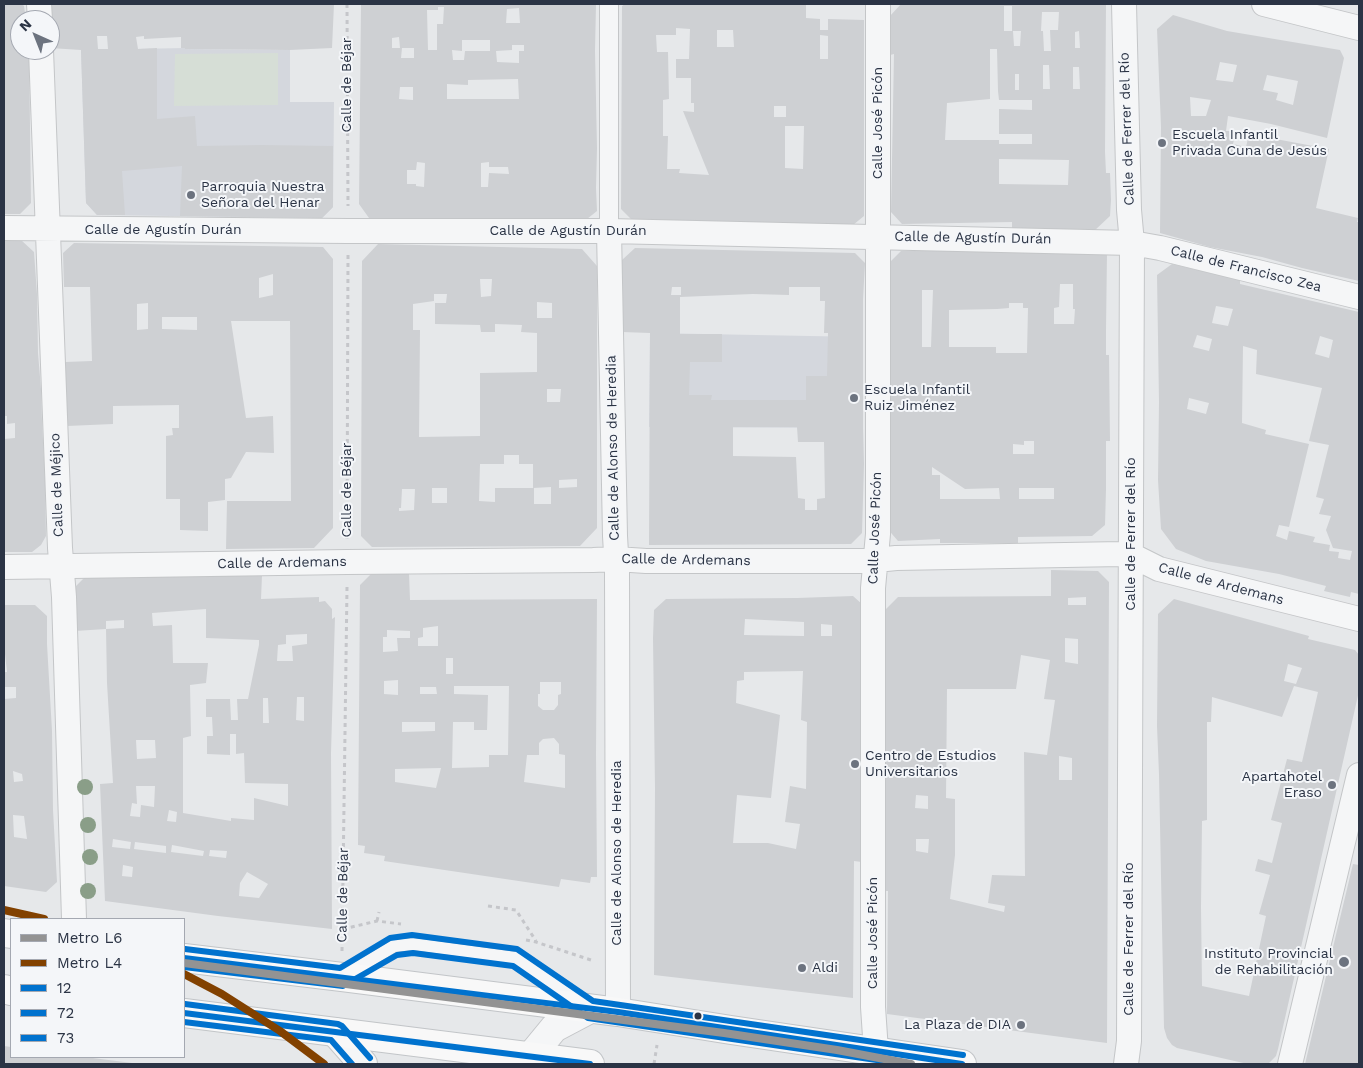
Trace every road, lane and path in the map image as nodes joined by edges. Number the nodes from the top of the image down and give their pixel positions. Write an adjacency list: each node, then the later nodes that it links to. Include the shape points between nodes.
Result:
1 (347, 4): 11 (path, Calle de Béjar)
2 (609, 4): 10 (street, Calle de Alonso de Heredia)
3 (878, 4): 12 (street, Calle José Picón)
4 (1124, 4): 13 (street, Calle de Ferrer del Río)
5 (1264, 4): 6 (street)
6 (1359, 28)
7 (41, 60): 9 (street, Calle de Méjico)
8 (4, 228): 9 (street, Calle de Agustín Durán)
9 (47, 229): 11 (street, Calle de Agustín Durán); 19 (street, Calle de Méjico)
10 (609, 230): 11 (street, Calle de Agustín Durán); 12 (street, Calle de Agustín Durán); 16 (street, Calle de Alonso de Heredia)
11 (348, 231): 18 (path, Calle de Béjar)
12 (878, 236): 13 (street, Calle de Agustín Durán); 17 (street, Calle José Picón, via 878,534)
13 (1132, 242): 14 (street, Calle de Francisco Zea); 15 (street, Calle de Ferrer del Río)
14 (1359, 297)
15 (1131, 555): 17 (street, Calle de Ardemans); 21 (street, Calle de Ardemans, via 1159,569); 39 (street, Calle de Ferrer del Río, via 1129,1041)
16 (616, 559): 17 (street, Calle de Ardemans); 18 (street, Calle de Ardemans); 31 (street, Calle de Alonso de Heredia)
17 (875, 559): 34 (street, Calle José Picón, via 873,987)
18 (347, 562): 19 (street, Calle de Ardemans); 29 (path, Calle de Béjar)
19 (61, 566): 20 (street, Calle de Ardemans); 25 (street, Calle de Méjico)
20 (4, 567)
21 (1359, 619)
22 (1359, 775): 40 (street)
23 (488, 906): 27 (path, via 516,910)
24 (379, 912): 26 (path)
25 (74, 918)
26 (377, 921)
27 (536, 942)
28 (185, 958): 29 (main road)
29 (342, 977): 30 (main road); 30 (lane, via 394,946 414,944 516,958)
30 (590, 1009): 31 (main road); 35 (street, via 554,1028)
31 (618, 1012): 34 (main road)
32 (185, 1013): 33 (main road)
33 (335, 1032): 35 (main road); 36 (street)
34 (876, 1052): 38 (main road)
35 (527, 1060): 37 (main road)
36 (363, 1064)
37 (590, 1064)
38 (962, 1064)
39 (1126, 1064)
40 (1290, 1064)

